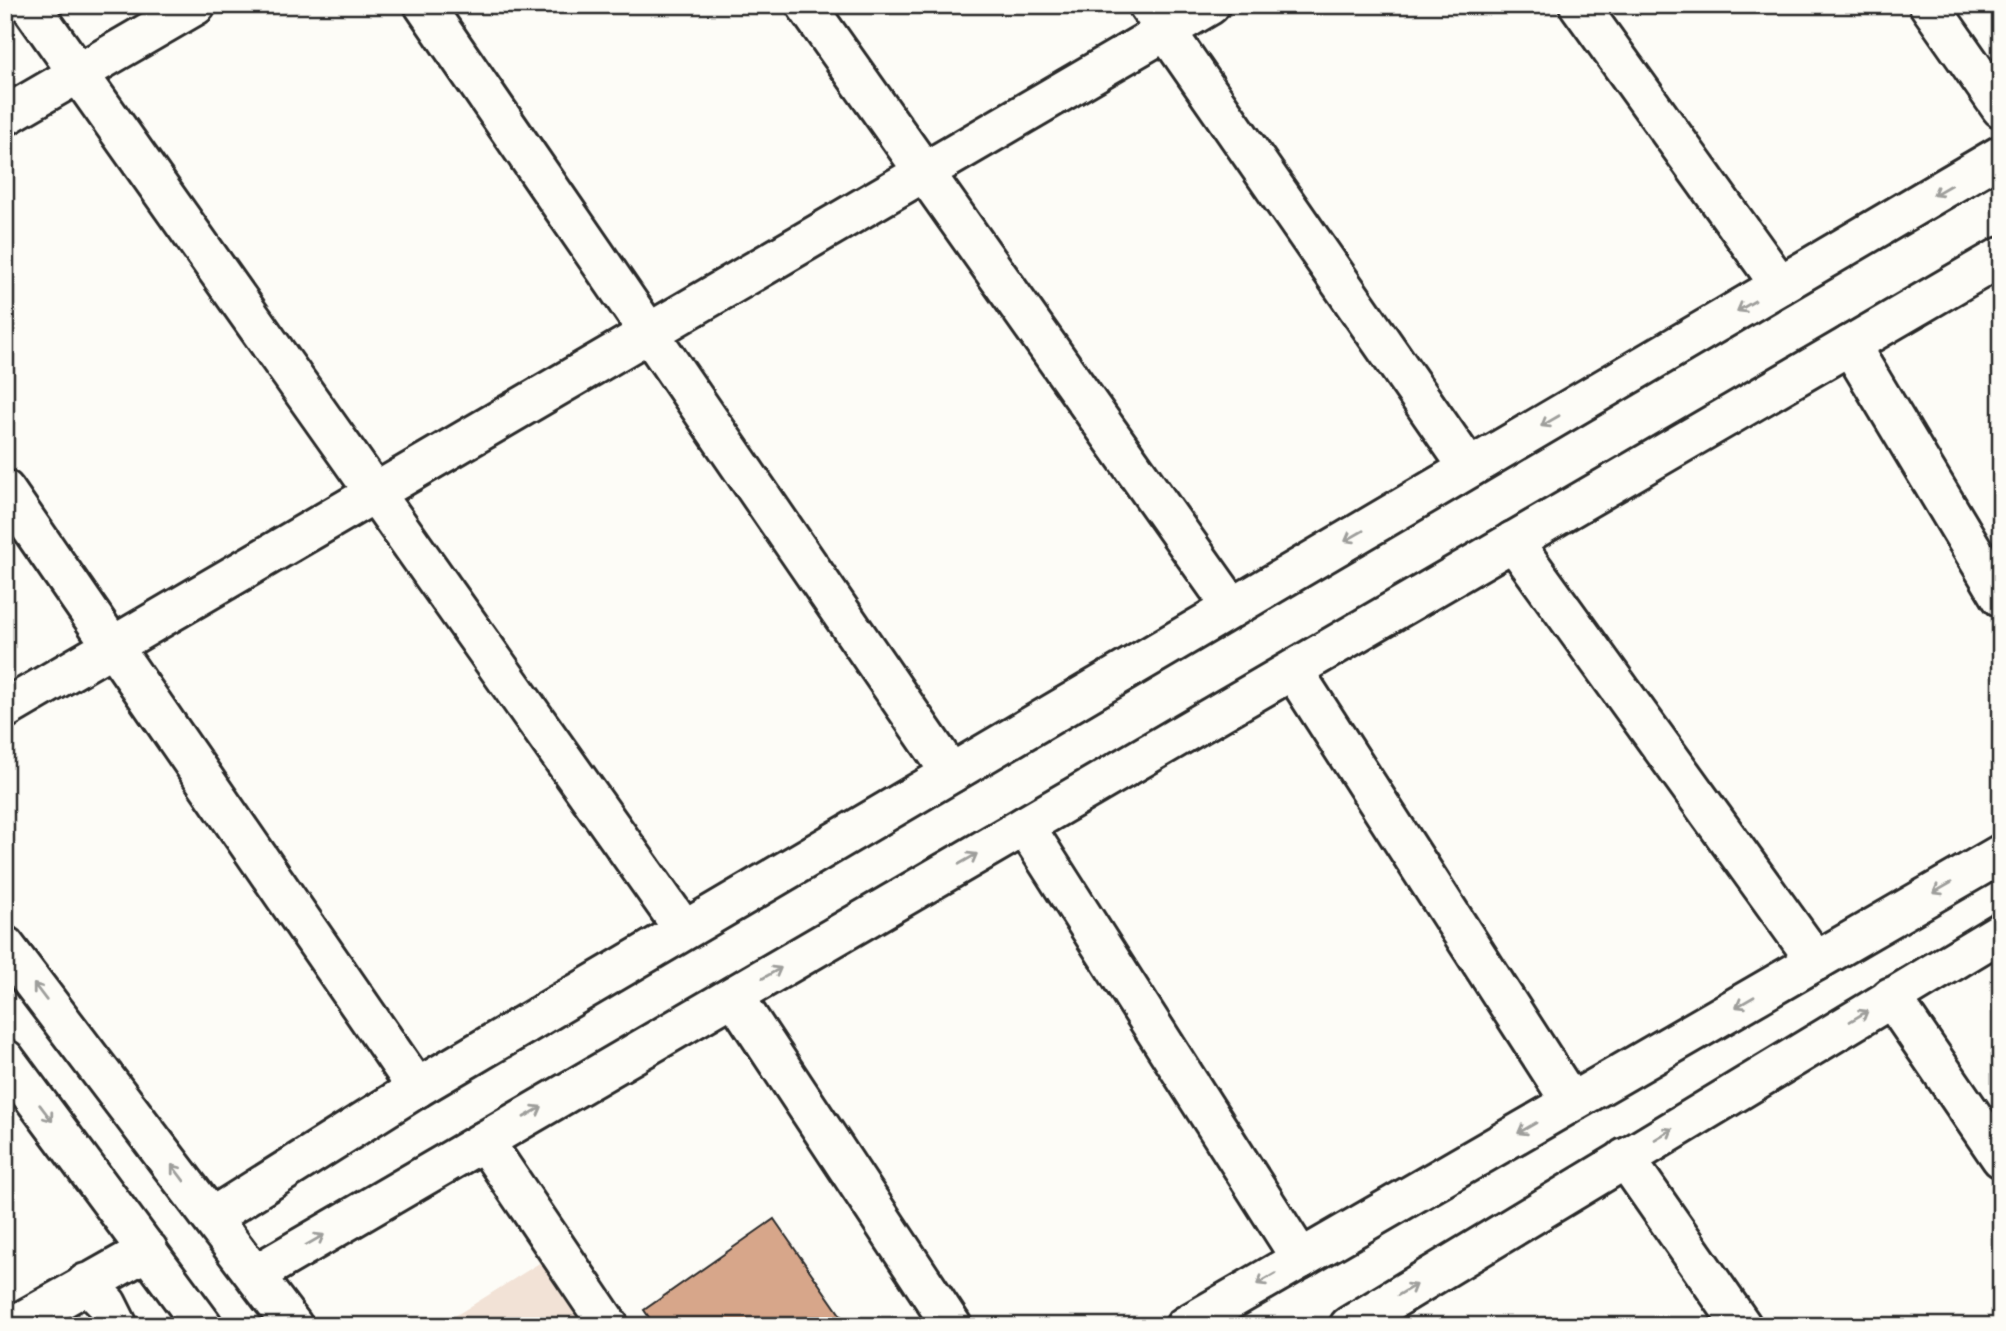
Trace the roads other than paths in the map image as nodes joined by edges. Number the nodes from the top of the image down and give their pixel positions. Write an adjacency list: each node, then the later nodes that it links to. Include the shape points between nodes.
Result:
1 (30, 5): 9 (street)
2 (196, 5): 9 (street)
3 (424, 5): 16 (street)
4 (806, 5): 13 (street)
5 (1210, 5): 8 (street)
6 (1579, 5): 15 (street)
7 (1928, 5): 10 (street)
8 (1157, 18): 13 (street); 18 (street)
9 (79, 74): 11 (street); 20 (street)
10 (2001, 108)
11 (5, 116)
12 (2001, 155): 15 (street, one-way to 15)
13 (924, 172): 16 (street); 23 (street)
14 (2001, 257): 17 (street)
15 (1780, 285): 18 (street, one-way to 18)
16 (649, 333): 20 (street); 27 (street)
17 (1850, 345): 21 (street); 22 (street)
18 (1469, 468): 23 (street, one-way to 23)
19 (5, 490): 24 (street)
20 (375, 493): 24 (street); 30 (street)
21 (1513, 541): 25 (street); 33 (street)
22 (2001, 597)
23 (1232, 607): 27 (street)
24 (113, 646): 26 (street); 37 (street)
25 (1293, 670): 28 (street); 38 (street)
26 (5, 709)
27 (951, 773): 30 (street)
28 (1025, 826): 34 (street, one-way to 28); 44 (street)
29 (2001, 853): 33 (street, one-way to 33)
30 (684, 930): 37 (street)
31 (2001, 932): 35 (street)
32 (5, 946): 42 (street, one-way to 32)
33 (1816, 961): 38 (street, one-way to 38)
34 (734, 996): 39 (street, one-way to 34); 53 (street)
35 (1891, 997): 40 (street, one-way to 35); 41 (street)
36 (5, 1059): 43 (street, one-way to 43)
37 (416, 1088): 42 (street)
38 (1571, 1102): 44 (street, one-way to 44)
39 (484, 1141): 45 (street, one-way to 39); 52 (street)
40 (1625, 1158): 48 (street, one-way to 40); 55 (street)
41 (2001, 1158)
42 (212, 1217): 45 (street)
43 (148, 1250): 46 (street); 47 (street)
44 (1301, 1259): 54 (street, one-way to 54)
45 (257, 1274): 51 (street)
46 (86, 1283): 49 (street); 50 (street, via 107,1304)
47 (189, 1322)
48 (1351, 1325)
49 (13, 1326)
50 (118, 1326)
51 (293, 1326)
52 (609, 1326)
53 (952, 1326)
54 (1185, 1326)
55 (1742, 1326)

